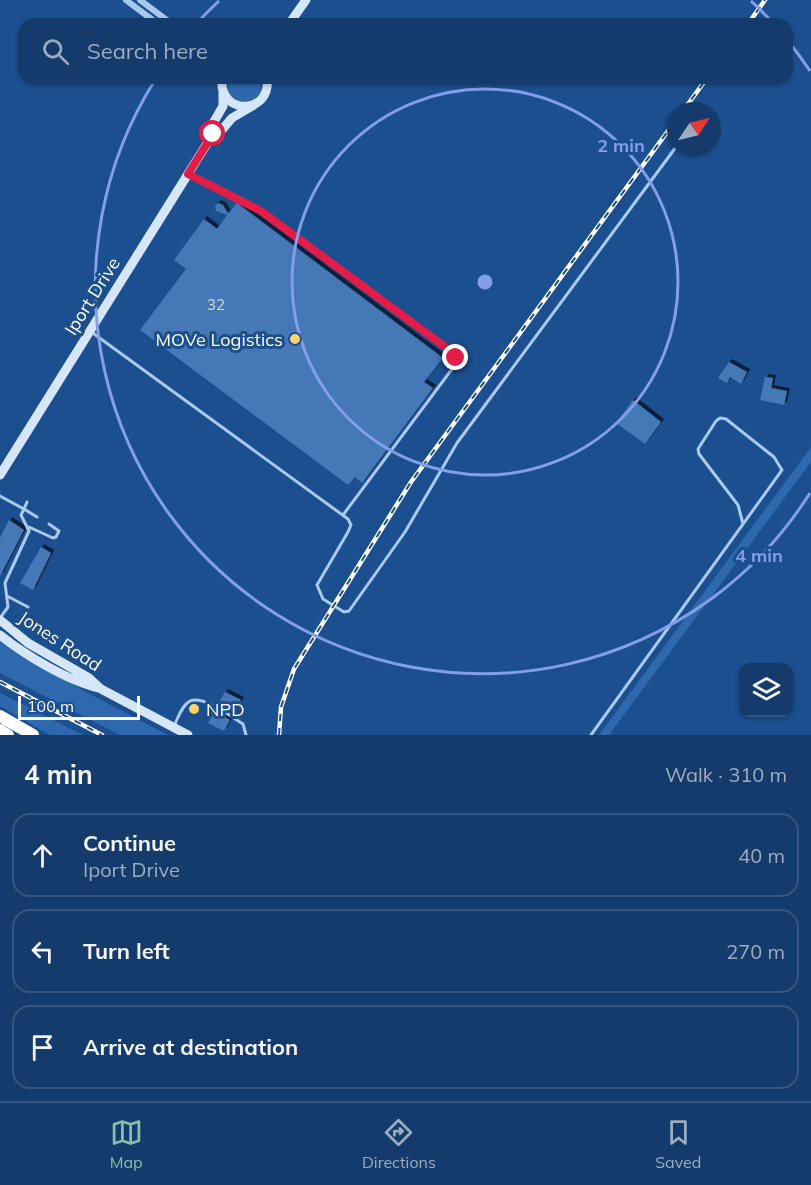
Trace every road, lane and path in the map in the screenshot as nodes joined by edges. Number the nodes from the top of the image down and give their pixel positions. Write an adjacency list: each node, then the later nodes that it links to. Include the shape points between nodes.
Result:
1 (126, 0): 4 (street)
2 (140, 0): 5 (street)
3 (306, 0): 6 (street)
4 (150, 18)
5 (164, 18)
6 (293, 18)
7 (221, 84): 11 (street, Iport Drive, via 223,106 211,127)
8 (222, 84): 10 (street, via 236,105)
9 (267, 84): 10 (street, via 266,92)
10 (254, 105): 11 (street, Iport Drive)
11 (213, 134): 13 (street, Iport Drive)
12 (669, 156): 19 (lane, via 464,434 392,551 354,607 344,612 323,599 316,585 351,525)
13 (188, 174): 14 (street, Iport Drive); 19 (lane, via 261,211 456,358 455,365)
14 (90, 331): 15 (street, Iport Drive); 19 (lane)
15 (0, 475)
16 (0, 495): 18 (lane)
17 (27, 502): 18 (lane)
18 (24, 509): 20 (lane); 23 (lane, via 21,515)
19 (343, 515)
20 (37, 517)
21 (50, 524): 23 (lane, via 59,531 53,538)
22 (743, 524): 22 (lane, via 738,505 699,454 699,445 720,418 774,456 782,470); 36 (lane)
23 (27, 526): 24 (lane, via 28,536 5,583)
24 (7, 596): 25 (lane); 26 (lane, via 8,607)
25 (28, 607)
26 (0, 619): 28 (street, Jones Road, via 28,643)
27 (0, 635): 28 (street, Jones Road, via 35,659)
28 (101, 689): 30 (street, Jones Road)
29 (0, 716): 33 (highway)
30 (173, 727): 34 (street, Jones Road); 35 (lane, via 184,706 198,699 243,724)
31 (0, 730): 32 (highway)
32 (9, 735)
33 (33, 735)
34 (188, 735)
35 (246, 735)
36 (591, 735)

